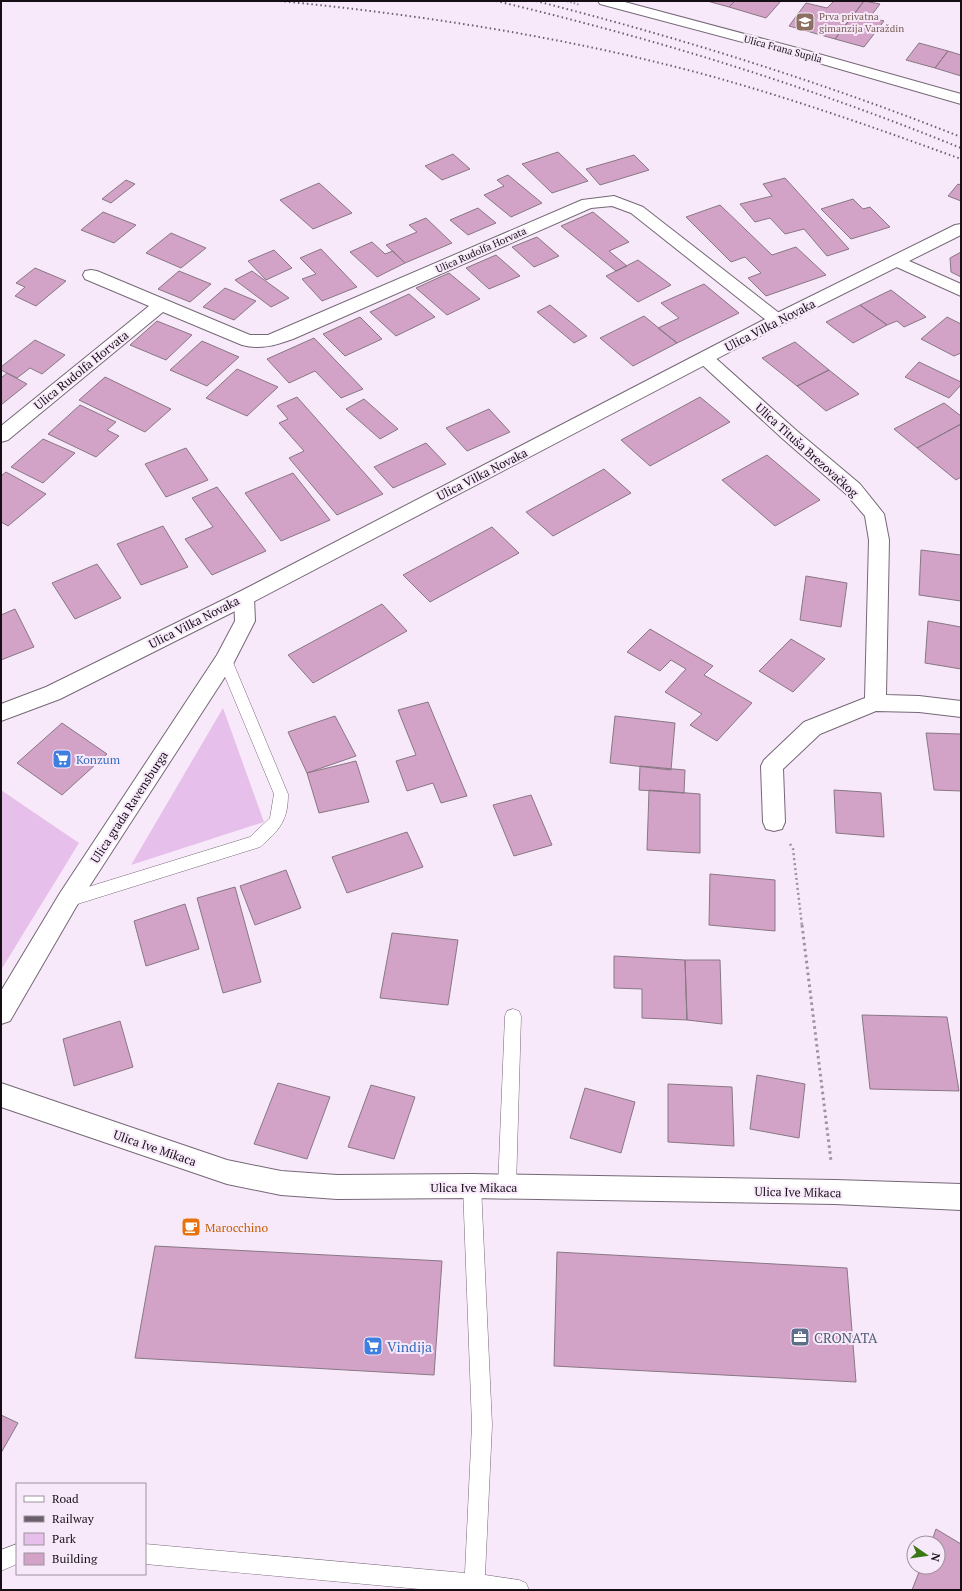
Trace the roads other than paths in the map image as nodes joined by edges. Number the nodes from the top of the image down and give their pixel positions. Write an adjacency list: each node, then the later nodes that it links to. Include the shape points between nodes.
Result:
1 (605, 1): 2 (street, Ulica Frana Supila)
2 (961, 99)
3 (961, 229): 4 (street, Ulica Vilka Novaka)
4 (898, 261): 6 (street); 8 (street, Ulica Vilka Novaka)
5 (91, 275): 7 (street, Ulica Rudolfa Horvata)
6 (961, 291)
7 (161, 305): 8 (street, Ulica Rudolfa Horvata, via 248,341 269,341 588,203 614,201 637,210); 10 (street, Ulica Rudolfa Horvata)
8 (777, 320): 9 (street, Ulica Vilka Novaka)
9 (705, 358): 11 (street, Ulica Vilka Novaka); 13 (street, Ulica Tituša Brezovačkog, via 853,489 874,514 879,540)
10 (1, 436)
11 (244, 598): 12 (street, Ulica grada Ravensburga, via 245,620); 15 (street, Ulica Vilka Novaka, via 53,693)
12 (225, 660): 17 (street, Ulica grada Ravensburga); 17 (lane, via 281,794 281,811 273,827 255,842)
13 (875, 703): 14 (street); 16 (street, via 812,728 772,766)
14 (961, 708)
15 (1, 713)
16 (774, 822)
17 (68, 900): 18 (street, Ulica grada Ravensburga)
18 (1, 1013)
19 (513, 1016): 22 (lane)
20 (1, 1095): 21 (street, Ulica Ive Mikaca, via 227,1172 281,1183 337,1187)
21 (472, 1186): 22 (street, Ulica Ive Mikaca); 27 (lane, via 482,1425)
22 (507, 1187): 23 (street, Ulica Ive Mikaca, via 835,1192)
23 (961, 1197)
24 (16, 1554): 26 (lane)
25 (146, 1554): 27 (lane)
26 (1, 1561)
27 (475, 1584): 28 (lane)
28 (520, 1590)

